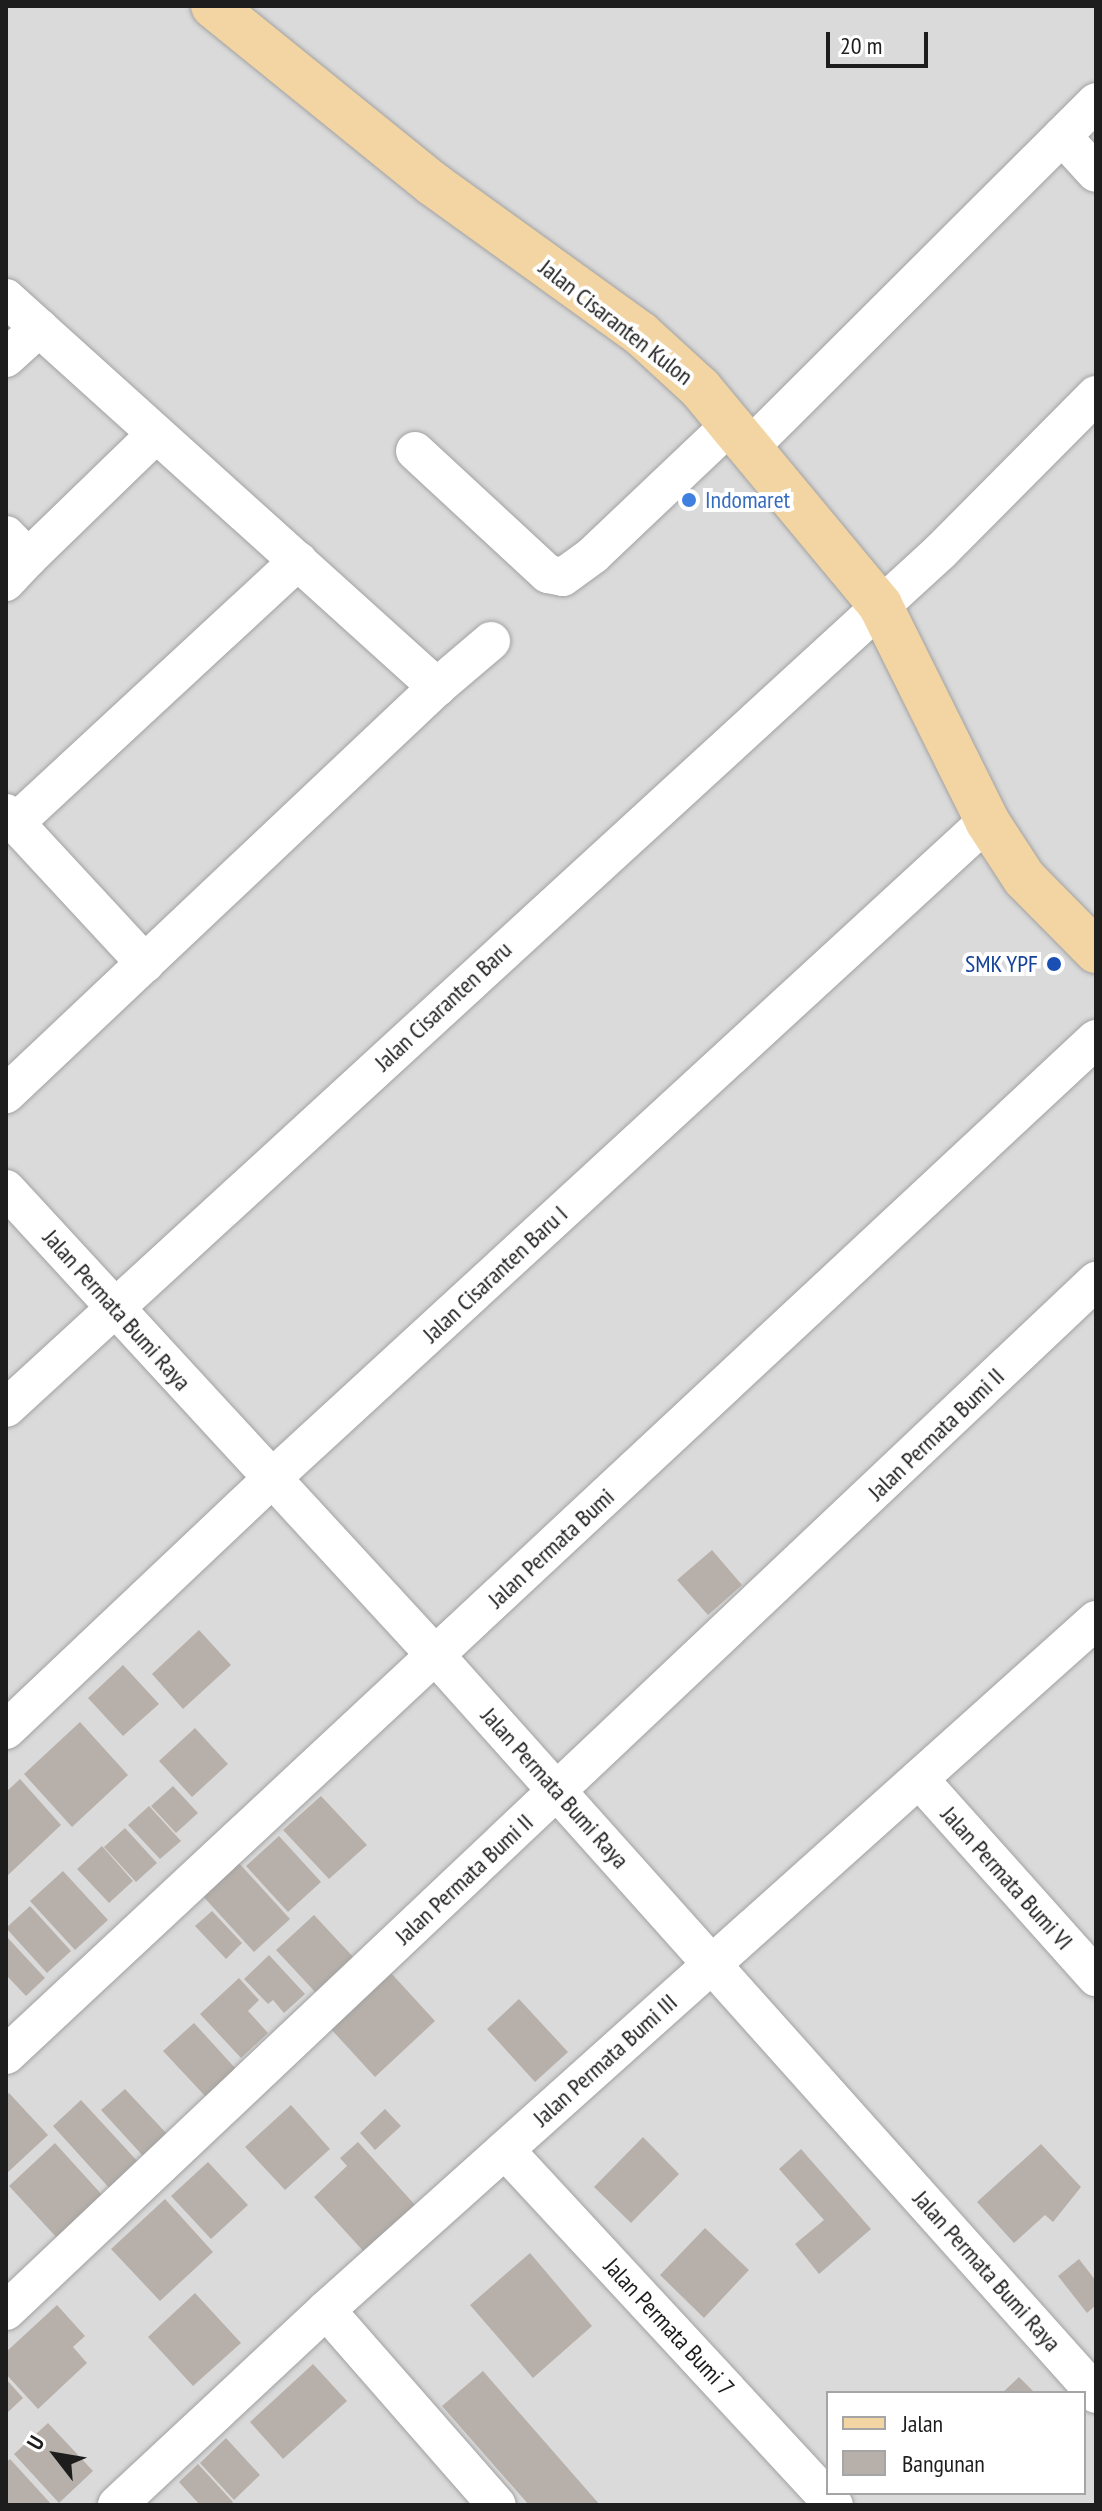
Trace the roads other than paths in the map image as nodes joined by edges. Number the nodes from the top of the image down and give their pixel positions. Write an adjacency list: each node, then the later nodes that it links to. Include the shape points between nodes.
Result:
1 (213, 6): 10 (main road, Jalan Cisaranten Kulon, via 433,184 641,334)
2 (1096, 102): 3 (street)
3 (1062, 136): 4 (street); 10 (street)
4 (1096, 173)
5 (6, 298): 6 (street)
6 (39, 328): 7 (street); 9 (street)
7 (6, 358)
8 (1096, 395): 14 (street, Jalan Cisaranten Baru, via 1002,492)
9 (156, 434): 12 (street); 13 (street)
10 (741, 435): 11 (street, via 563,577 548,574); 14 (main road, Jalan Cisaranten Kulon)
11 (415, 451)
12 (13, 558)
13 (298, 561): 16 (street); 17 (street)
14 (880, 605): 18 (main road, Jalan Cisaranten Kulon); 25 (street, Jalan Cisaranten Baru)
15 (491, 641): 16 (street)
16 (437, 687): 20 (street)
17 (11, 818): 20 (street)
18 (987, 821): 19 (main road, Jalan Cisaranten Kulon, via 1024,878); 27 (street, Jalan Cisaranten Baru I)
19 (1096, 951)
20 (145, 963): 22 (street)
21 (1096, 1039): 29 (street, Jalan Permata Bumi)
22 (6, 1094)
23 (6, 1189): 25 (street, Jalan Permata Bumi Raya)
24 (1096, 1281): 32 (street, Jalan Permata Bumi II)
25 (114, 1307): 26 (street, Jalan Cisaranten Baru); 27 (street, Jalan Permata Bumi Raya)
26 (6, 1408)
27 (271, 1479): 29 (street, Jalan Permata Bumi Raya); 30 (street, Jalan Cisaranten Baru I)
28 (1092, 1631): 31 (street, Jalan Permata Bumi III)
29 (436, 1656): 32 (street, Jalan Permata Bumi Raya); 35 (street, Jalan Permata Bumi)
30 (6, 1730)
31 (919, 1779): 33 (street, Jalan Permata Bumi III); 34 (street, Jalan Permata Bumi VI)
32 (557, 1791): 33 (street, Jalan Permata Bumi Raya); 38 (street, Jalan Permata Bumi II)
33 (713, 1964): 36 (street, Jalan Permata Bumi III); 39 (street, Jalan Permata Bumi Raya)
34 (1096, 1977)
35 (6, 2055)
36 (505, 2150): 37 (street, Jalan Permata Bumi III); 42 (street, Jalan Permata Bumi 7)
37 (326, 2310): 40 (street, Jalan Permata Bumi III); 41 (street)
38 (6, 2311)
39 (1096, 2394)
40 (133, 2500)
41 (497, 2505)
42 (834, 2505)

